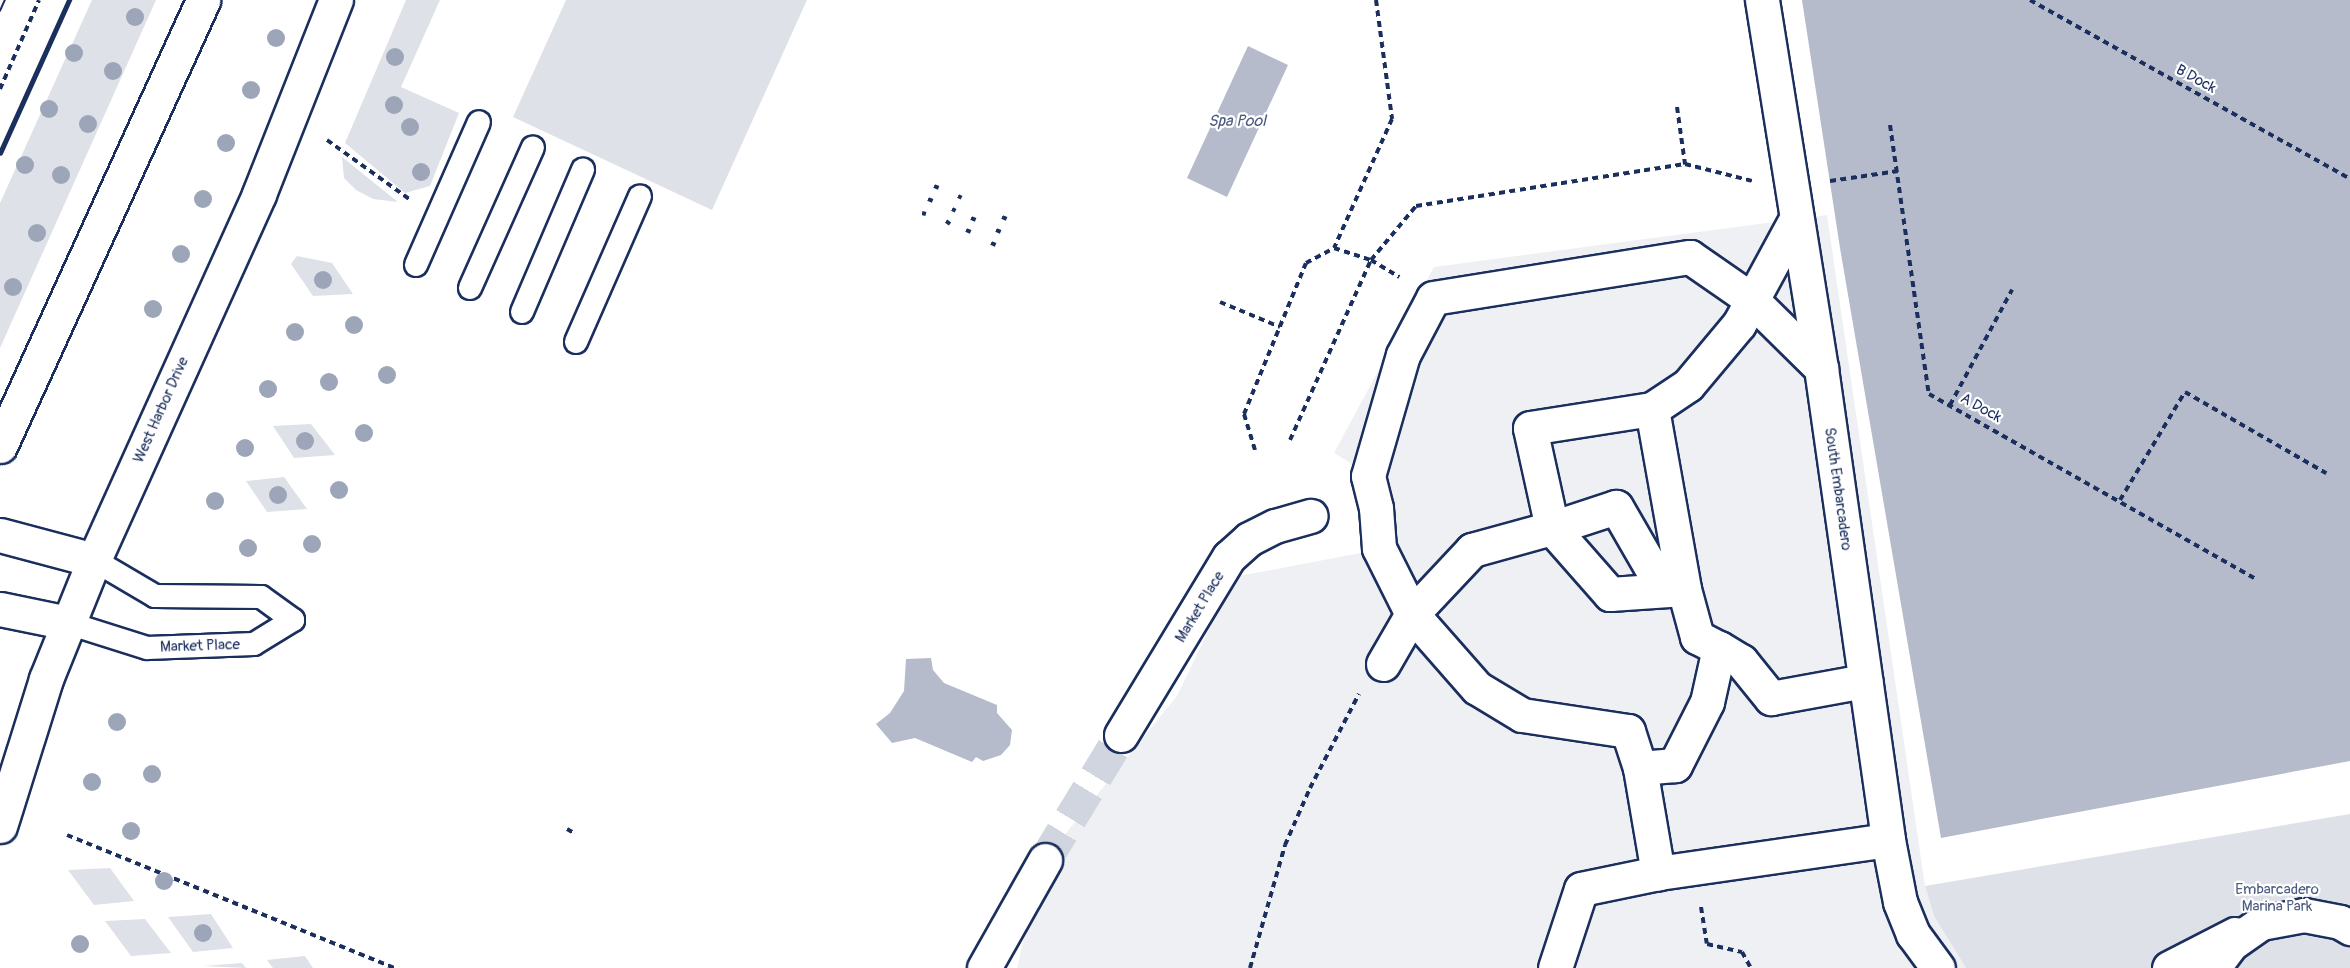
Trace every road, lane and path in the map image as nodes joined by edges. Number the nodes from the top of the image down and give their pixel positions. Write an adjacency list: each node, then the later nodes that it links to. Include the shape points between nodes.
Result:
1 (39, 0): 7 (path)
2 (203, 0): 36 (street)
3 (336, 0): 43 (street, West Harbor Drive, via 259,194)
4 (1376, 0): 21 (path, via 1392,119)
5 (1761, 0): 19 (street, South Embarcadero)
6 (2030, 0): 16 (path, B Dock)
7 (0, 88)
8 (1677, 107): 13 (path)
9 (478, 122): 23 (lane)
10 (1890, 125): 15 (path, A Dock)
11 (327, 140): 20 (path)
12 (533, 147): 24 (lane)
13 (1685, 164): 19 (path); 22 (path, via 1416,206)
14 (583, 170): 29 (lane)
15 (1898, 171): 17 (path); 33 (path, A Dock, via 1929,394)
16 (2350, 179)
17 (1829, 181)
18 (640, 196): 31 (lane)
19 (1793, 205): 27 (street); 32 (street, South Embarcadero)
20 (419, 206)
21 (1334, 248): 22 (path); 30 (path, via 1306,263)
22 (1371, 260): 26 (path); 35 (path)
23 (416, 265)
24 (470, 288)
25 (2012, 290): 33 (path)
26 (1433, 298): 27 (street, via 1690,257); 47 (street, via 1403,355 1368,476 1376,508 1379,548)
27 (1752, 300): 32 (street); 34 (street, via 1739,324 1688,385)
28 (1220, 302): 30 (path)
29 (522, 312)
30 (1280, 327): 37 (path, via 1244,414)
31 (576, 342)
32 (1821, 368): 51 (street, South Embarcadero)
33 (1950, 405): 39 (path, A Dock)
34 (1652, 409): 41 (street, via 1530,428); 45 (street)
35 (1290, 440)
36 (0, 446)
37 (1255, 450)
38 (2326, 473): 39 (path, via 2185,393)
39 (2120, 500): 44 (path, A Dock)
40 (1311, 516): 53 (street, Market Place, via 1275,526 1249,539 1229,557)
41 (1552, 528): 45 (street, via 1610,594); 45 (street, via 1616,507); 47 (street, via 1472,550)
42 (0, 535): 43 (street)
43 (94, 560): 48 (street, West Harbor Drive); 48 (lane, Market Place, via 155,596 261,597 292,620 254,644 147,648)
44 (2256, 579)
45 (1674, 590): 49 (street, via 1697,637)
46 (0, 609): 48 (street)
47 (1412, 614): 50 (street); 54 (street, via 1477,688 1522,715 1628,731)
48 (68, 623): 55 (street, West Harbor Drive, via 33,717)
49 (1719, 648): 51 (street, via 1741,661 1771,698); 54 (street, via 1707,702 1675,765)
50 (1383, 664)
51 (1865, 681): 59 (street, South Embarcadero)
52 (1359, 693): 67 (path, via 1285,845)
53 (1120, 735)
54 (1640, 768): 62 (street)
55 (0, 826)
56 (567, 829): 57 (path)
57 (574, 833)
58 (68, 835): 65 (path)
59 (1888, 840): 61 (street); 70 (street, South Embarcadero, via 1904,913 1913,934)
60 (1044, 860): 66 (street)
61 (1694, 867): 62 (street); 69 (path, via 1707,944 1742,952)
62 (1658, 873): 68 (street, via 1581,889)
63 (2261, 923): 64 (street, via 2304,915 2340,922); 71 (street); 72 (street, via 2231,944)
64 (2350, 928)
65 (394, 968)
66 (984, 968)
67 (1250, 968)
68 (1555, 968)
69 (1751, 968)
70 (1938, 968)
71 (2169, 968)
72 (2212, 968)

